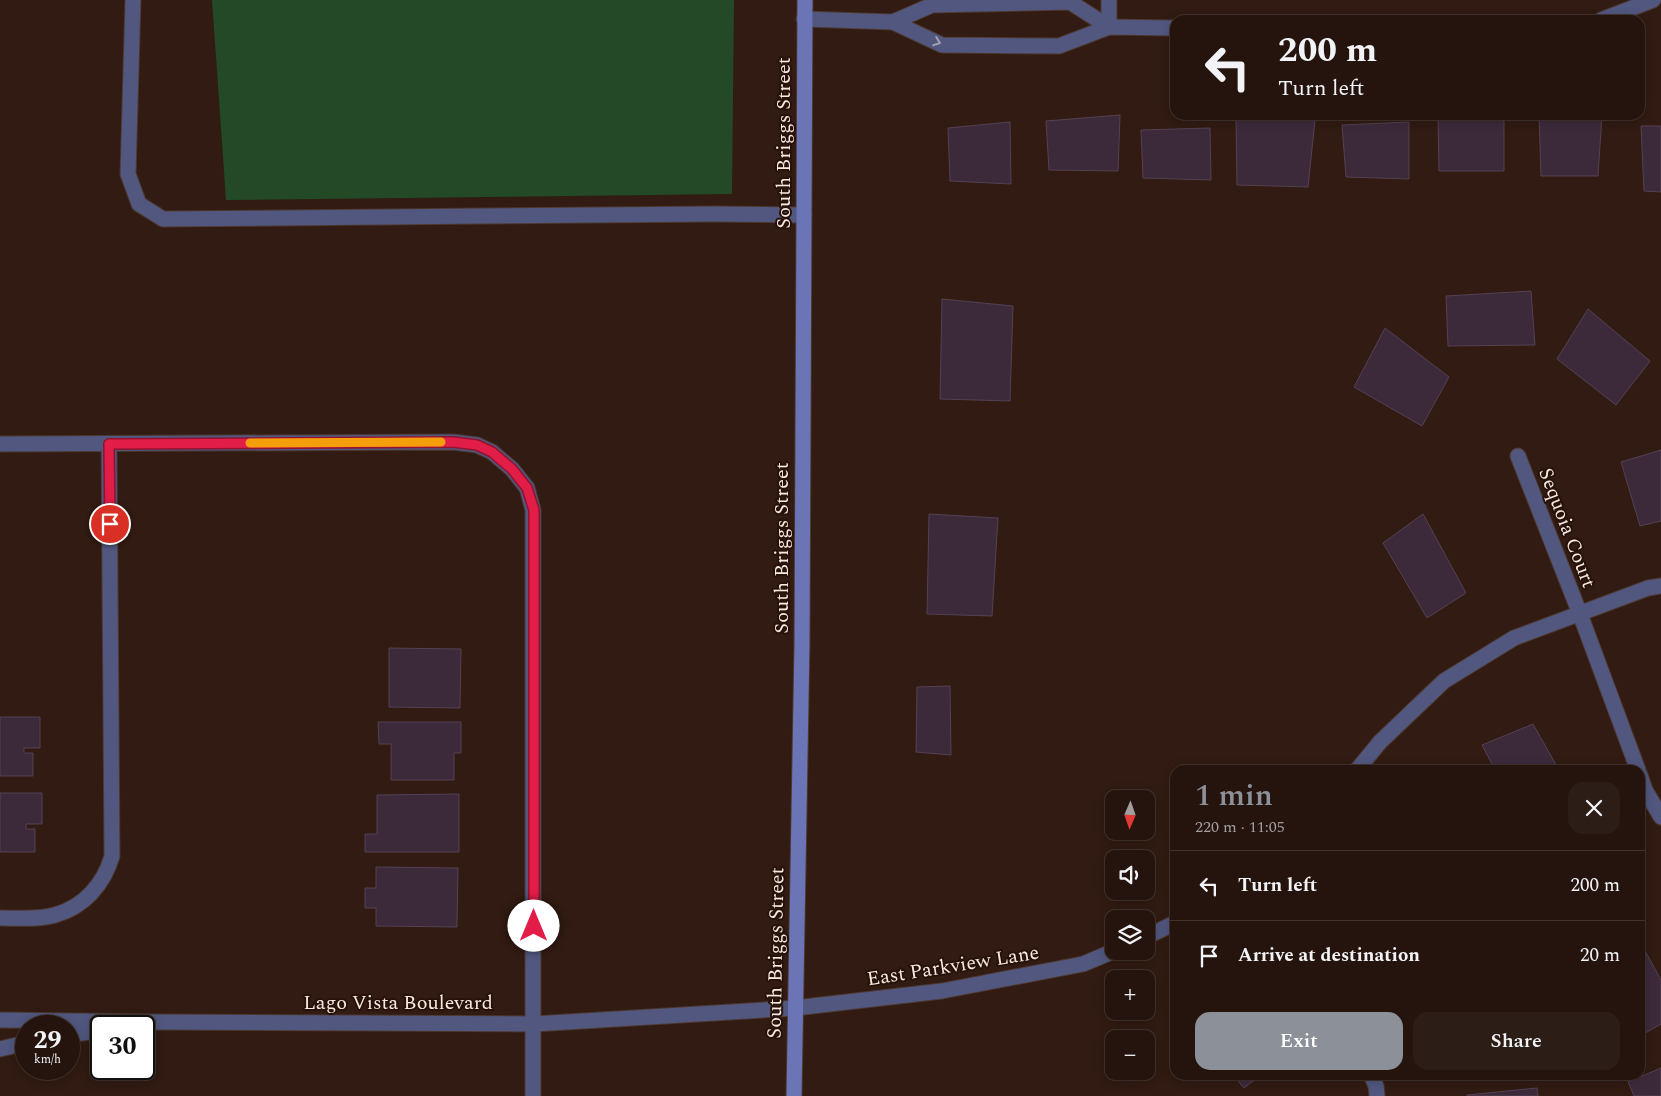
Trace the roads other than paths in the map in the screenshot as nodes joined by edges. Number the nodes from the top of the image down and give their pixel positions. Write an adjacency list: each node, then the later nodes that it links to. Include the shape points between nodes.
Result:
1 (132, 0): 10 (street, via 128,174 139,204 163,219)
2 (805, 0): 6 (street, South Briggs Street)
3 (1109, 0): 8 (street)
4 (1653, 0): 5 (street)
5 (1614, 15)
6 (804, 19): 7 (street); 10 (street, South Briggs Street)
7 (893, 22): 8 (street, one-way to 8, via 942,45 1059,46); 8 (street, via 932,5 1070,2)
8 (1109, 27): 9 (street)
9 (1170, 28)
10 (804, 215): 24 (street, South Briggs Street, via 802,634)
11 (0, 444): 12 (street)
12 (109, 444): 20 (street, via 112,856 96,888 76,907 54,916); 28 (street, via 453,442 477,445 492,452 527,488 534,510)
13 (1518, 456): 15 (street, Sequoia Court)
14 (1661, 586): 15 (street)
15 (1580, 614): 16 (street, via 1514,638 1444,681 1380,742); 17 (street, Sequoia Court)
16 (1361, 765)
17 (1636, 765)
18 (1645, 790): 19 (street)
19 (1661, 817)
20 (0, 918)
21 (1170, 925): 22 (street)
22 (1155, 933)
23 (1105, 955): 24 (street, East Parkview Lane, via 1084,964 942,991)
24 (795, 1008): 28 (street, Lago Vista Boulevard); 33 (street, South Briggs Street)
25 (0, 1020): 26 (street, Lago Vista Boulevard)
26 (90, 1021)
27 (155, 1022): 28 (street, Lago Vista Boulevard)
28 (534, 1024): 32 (street)
29 (15, 1046): 30 (street)
30 (0, 1049)
31 (1373, 1080): 34 (street)
32 (533, 1096)
33 (794, 1096)
34 (1378, 1096)

